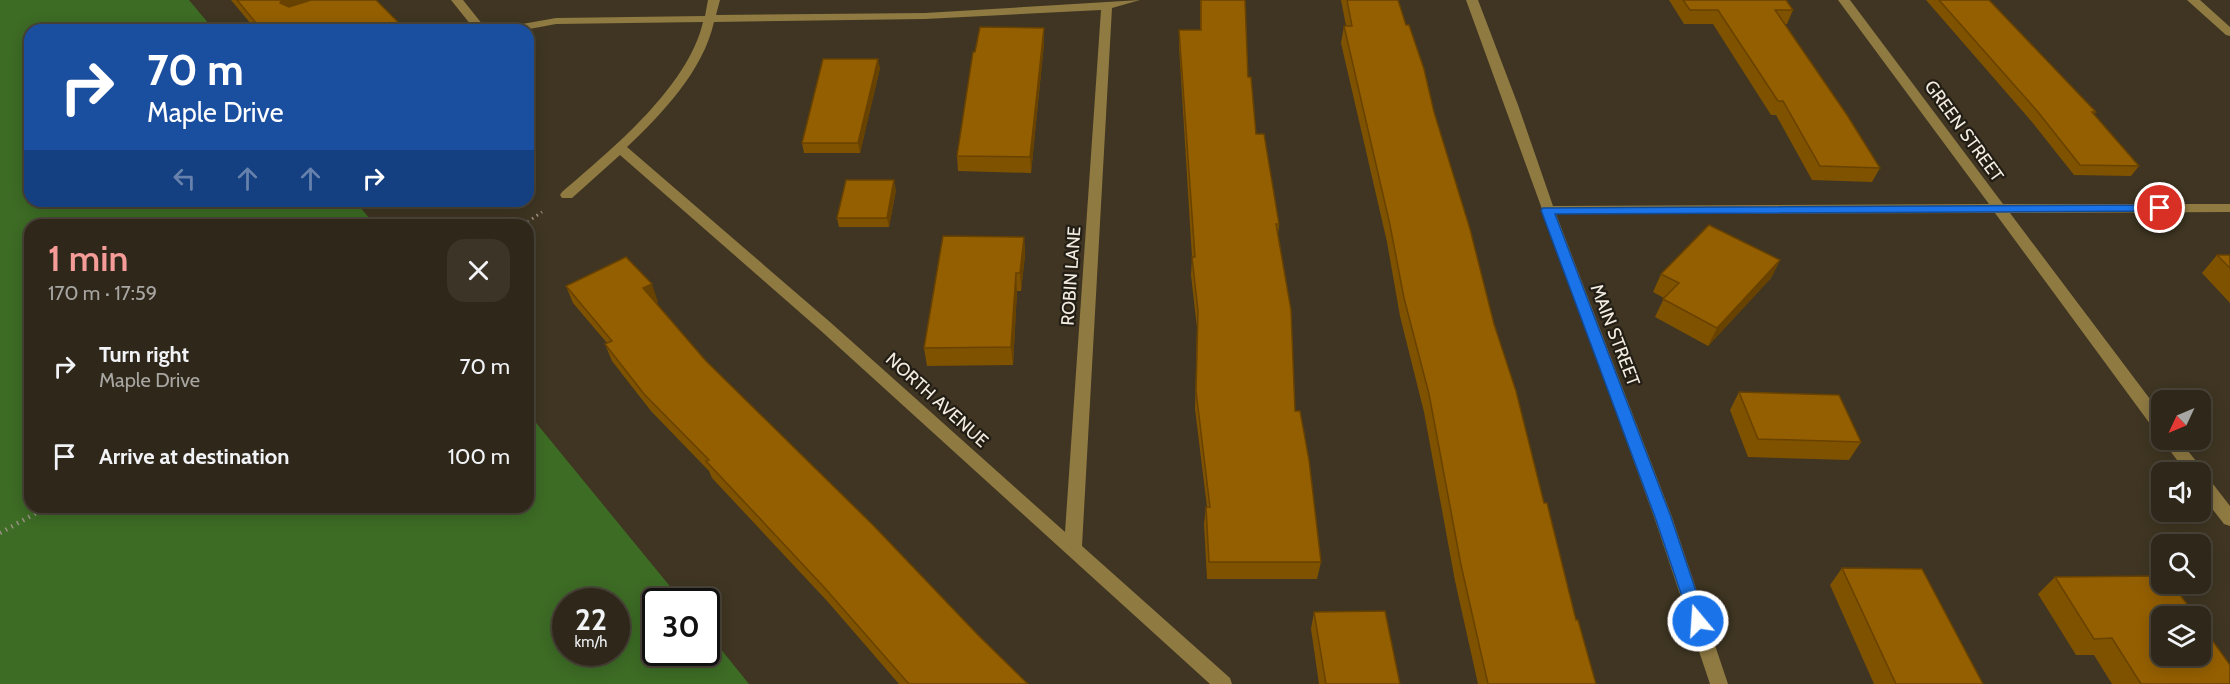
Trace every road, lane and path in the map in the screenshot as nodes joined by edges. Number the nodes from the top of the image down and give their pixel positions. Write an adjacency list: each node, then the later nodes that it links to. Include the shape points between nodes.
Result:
1 (457, 0): 9 (street)
2 (714, 0): 8 (street)
3 (1134, 0): 7 (street)
4 (1472, 0): 17 (street, MAIN STREET)
5 (1844, 0): 15 (street, GREEN STREET)
6 (2193, 0): 11 (street)
7 (1107, 6): 8 (street, via 925,16); 26 (street, ROBIN LANE)
8 (712, 17): 10 (street); 12 (street, via 682,79)
9 (476, 24)
10 (534, 25)
11 (2230, 33)
12 (620, 148): 13 (street); 26 (street, NORTH AVENUE)
13 (567, 195)
14 (2230, 208): 15 (street)
15 (1997, 209): 17 (street); 19 (street, GREEN STREET)
16 (545, 210): 18 (path)
17 (1548, 210): 28 (street, MAIN STREET, via 1663,517)
18 (532, 219)
19 (2151, 413)
20 (2178, 450): 21 (street)
21 (2187, 462)
22 (2211, 494): 24 (street)
23 (36, 513): 25 (path)
24 (2230, 519)
25 (0, 533)
26 (1073, 548): 27 (street, NORTH AVENUE)
27 (1223, 684)
28 (1719, 684)

